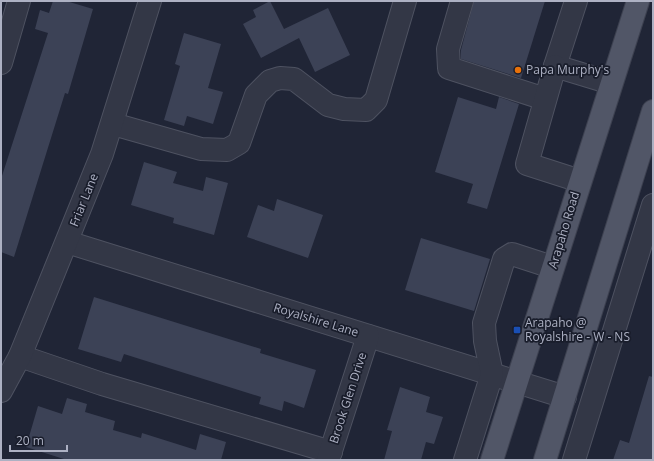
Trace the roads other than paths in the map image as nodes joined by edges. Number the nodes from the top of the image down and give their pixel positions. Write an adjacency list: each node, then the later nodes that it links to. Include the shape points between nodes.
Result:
1 (19, 1): 7 (street)
2 (150, 1): 12 (street, Friar Lane)
3 (405, 1): 12 (street, via 376,100 366,110 328,105 294,79 280,78 270,81 256,95 239,143 227,150 201,149)
4 (462, 1): 10 (street, via 448,49 449,68)
5 (576, 1): 8 (street)
6 (638, 1): 9 (main road, Arapaho Road)
7 (1, 63)
8 (555, 66): 9 (street); 10 (street)
9 (611, 83): 13 (main road, Arapaho Road)
10 (546, 99): 13 (street, via 527,164)
11 (653, 111): 22 (main road)
12 (113, 124): 15 (street, Friar Lane)
13 (580, 180): 16 (main road, Arapaho Road)
14 (653, 205): 27 (street)
15 (67, 242): 17 (street, Royalshire Lane); 18 (street, Friar Lane)
16 (552, 267): 19 (street, via 512,254 504,259 484,323); 20 (main road, Arapaho Road)
17 (368, 336): 19 (street, Royalshire Lane); 23 (street, Brook Glen Drive)
18 (20, 356): 21 (street, Friar Lane); 23 (street)
19 (492, 374): 20 (street, Royalshire Lane); 24 (street)
20 (516, 382): 22 (street, Royalshire Lane); 25 (main road, Arapaho Road)
21 (1, 391)
22 (565, 397): 26 (main road)
23 (330, 456)
24 (465, 460)
25 (492, 460)
26 (545, 460)
27 (574, 460)

